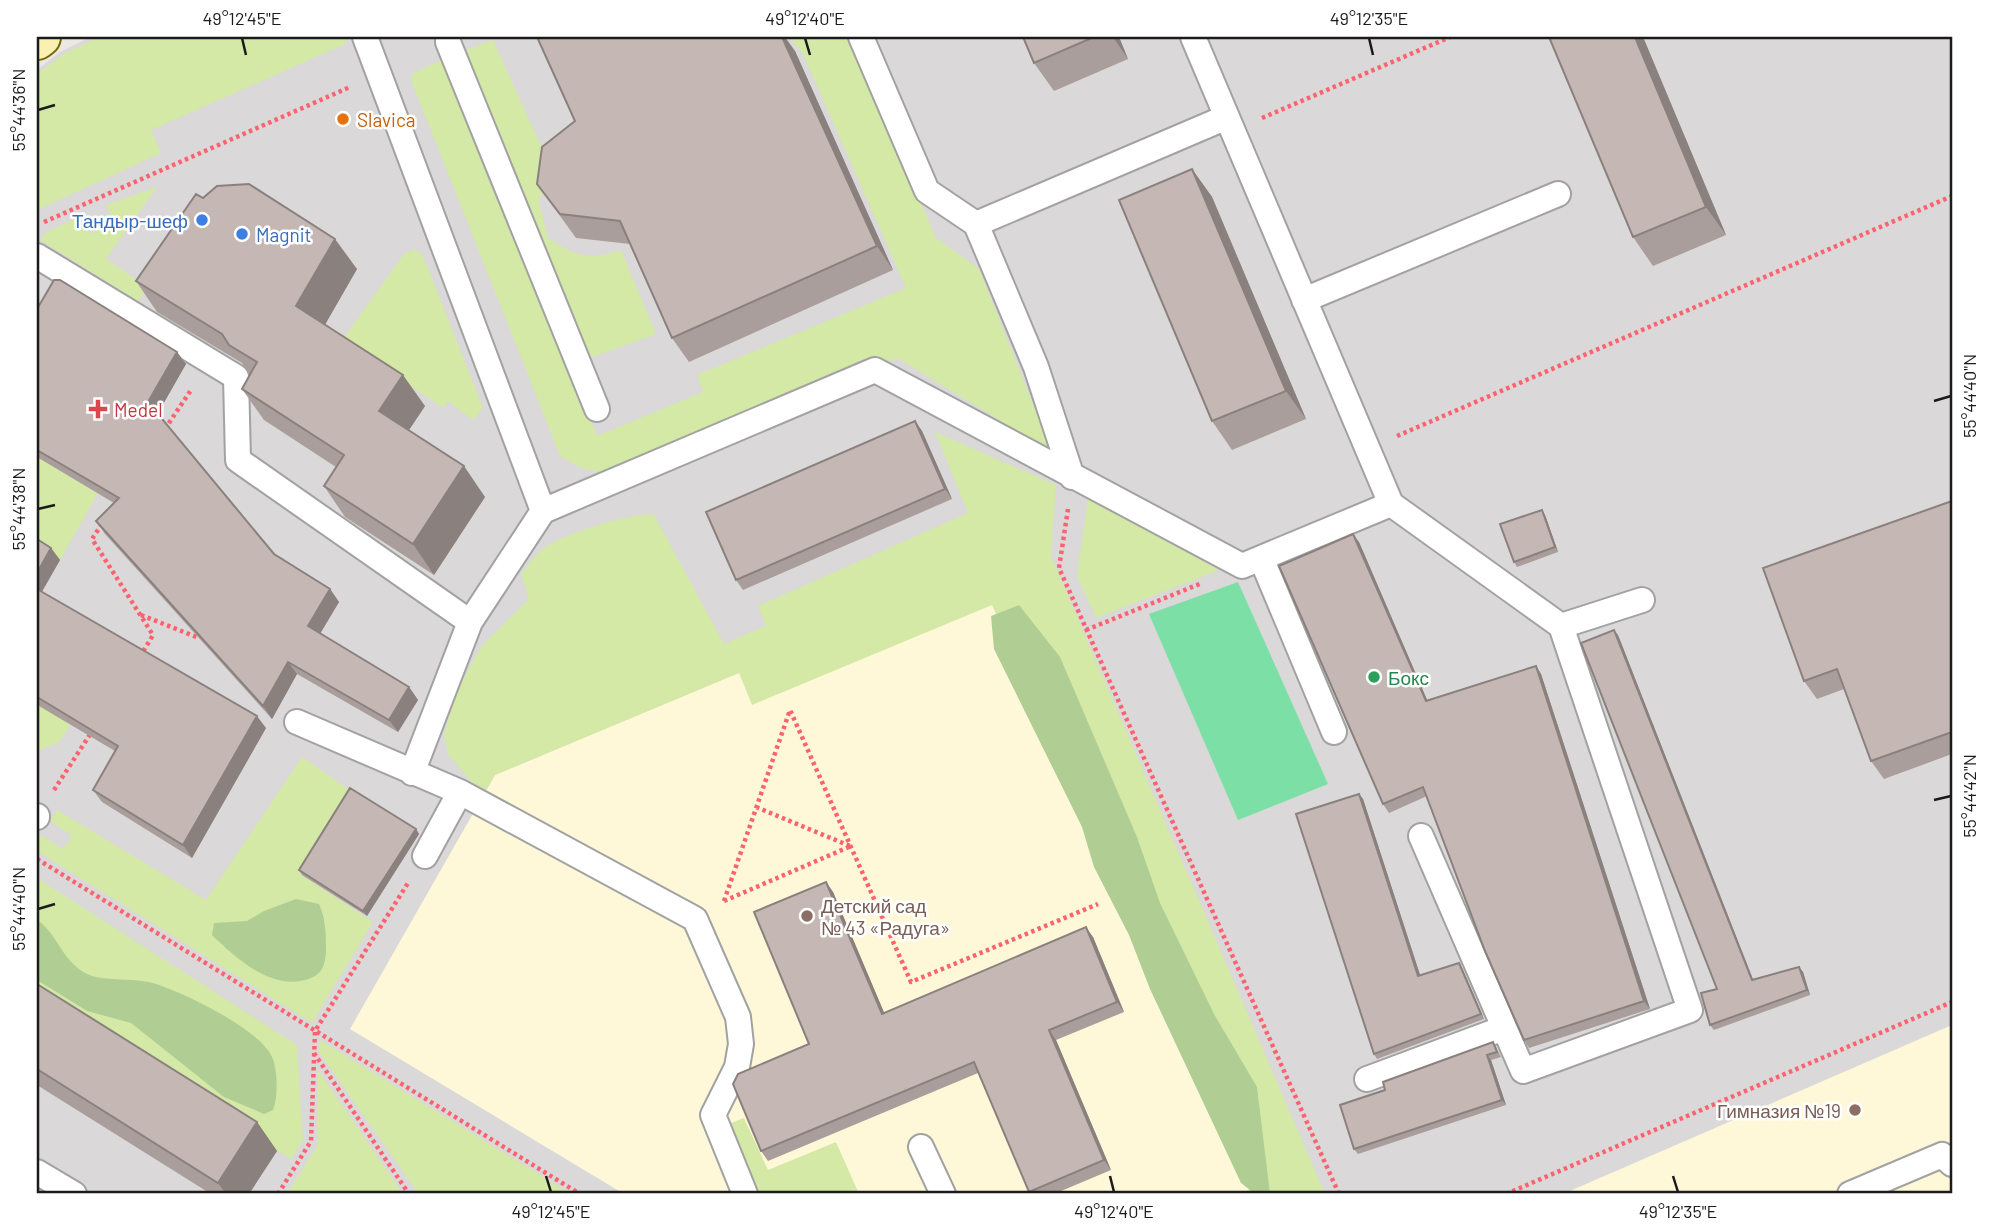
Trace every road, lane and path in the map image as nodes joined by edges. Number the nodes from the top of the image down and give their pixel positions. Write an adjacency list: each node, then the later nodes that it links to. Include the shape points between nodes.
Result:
1 (365, 37): 6 (lane)
2 (860, 37): 10 (lane, via 928,191)
3 (1193, 37): 7 (lane)
4 (1450, 37): 7 (path)
5 (448, 41): 15 (lane)
6 (381, 73): 11 (path); 20 (lane)
7 (1229, 124): 10 (lane); 13 (lane)
8 (1558, 194): 13 (lane)
9 (1952, 196): 17 (path)
10 (976, 223): 18 (lane, via 1036,367)
11 (37, 226)
12 (37, 256): 14 (lane)
13 (1304, 300): 17 (lane)
14 (210, 361): 16 (path); 25 (lane, via 236,377 238,460)
15 (597, 409)
16 (158, 439)
17 (1366, 449): 19 (lane)
18 (1072, 477): 20 (lane, via 875,370); 22 (lane); 27 (path, via 1059,568)
19 (1391, 504): 22 (lane); 26 (lane)
20 (543, 511): 25 (lane)
21 (107, 517): 24 (path, via 92,539)
22 (1252, 563): 27 (path); 32 (lane)
23 (1642, 600): 26 (lane)
24 (140, 614): 28 (path); 29 (path, via 153,635)
25 (470, 622): 33 (lane)
26 (1561, 626): 45 (lane, via 1690,1010 1523,1071)
27 (1086, 630): 58 (path)
28 (199, 638)
29 (139, 658)
30 (297, 722): 33 (lane)
31 (95, 726): 36 (path)
32 (1335, 732)
33 (412, 773): 34 (lane)
34 (460, 792): 39 (lane); 43 (lane)
35 (755, 807): 38 (path); 38 (path, via 790,710); 41 (path)
36 (37, 817)
37 (1421, 836): 45 (lane)
38 (851, 846): 41 (path); 42 (path, via 911,982)
39 (425, 856): 46 (path)
40 (37, 859): 46 (path)
41 (724, 901): 43 (path)
42 (1098, 904)
43 (695, 919): 56 (lane, via 738,1017 741,1044 737,1067 713,1115)
44 (1952, 1002): 59 (path)
45 (1504, 1028): 48 (lane)
46 (315, 1031): 47 (path); 55 (path)
47 (314, 1052): 53 (path, via 311,1141); 54 (path)
48 (1367, 1079)
49 (921, 1147): 57 (lane)
50 (1952, 1164): 60 (lane, via 1942,1155)
51 (37, 1172): 52 (lane)
52 (74, 1194)
53 (278, 1194)
54 (409, 1194)
55 (580, 1194)
56 (745, 1194)
57 (943, 1194)
58 (1339, 1194)
59 (1506, 1194)
60 (1850, 1194)

